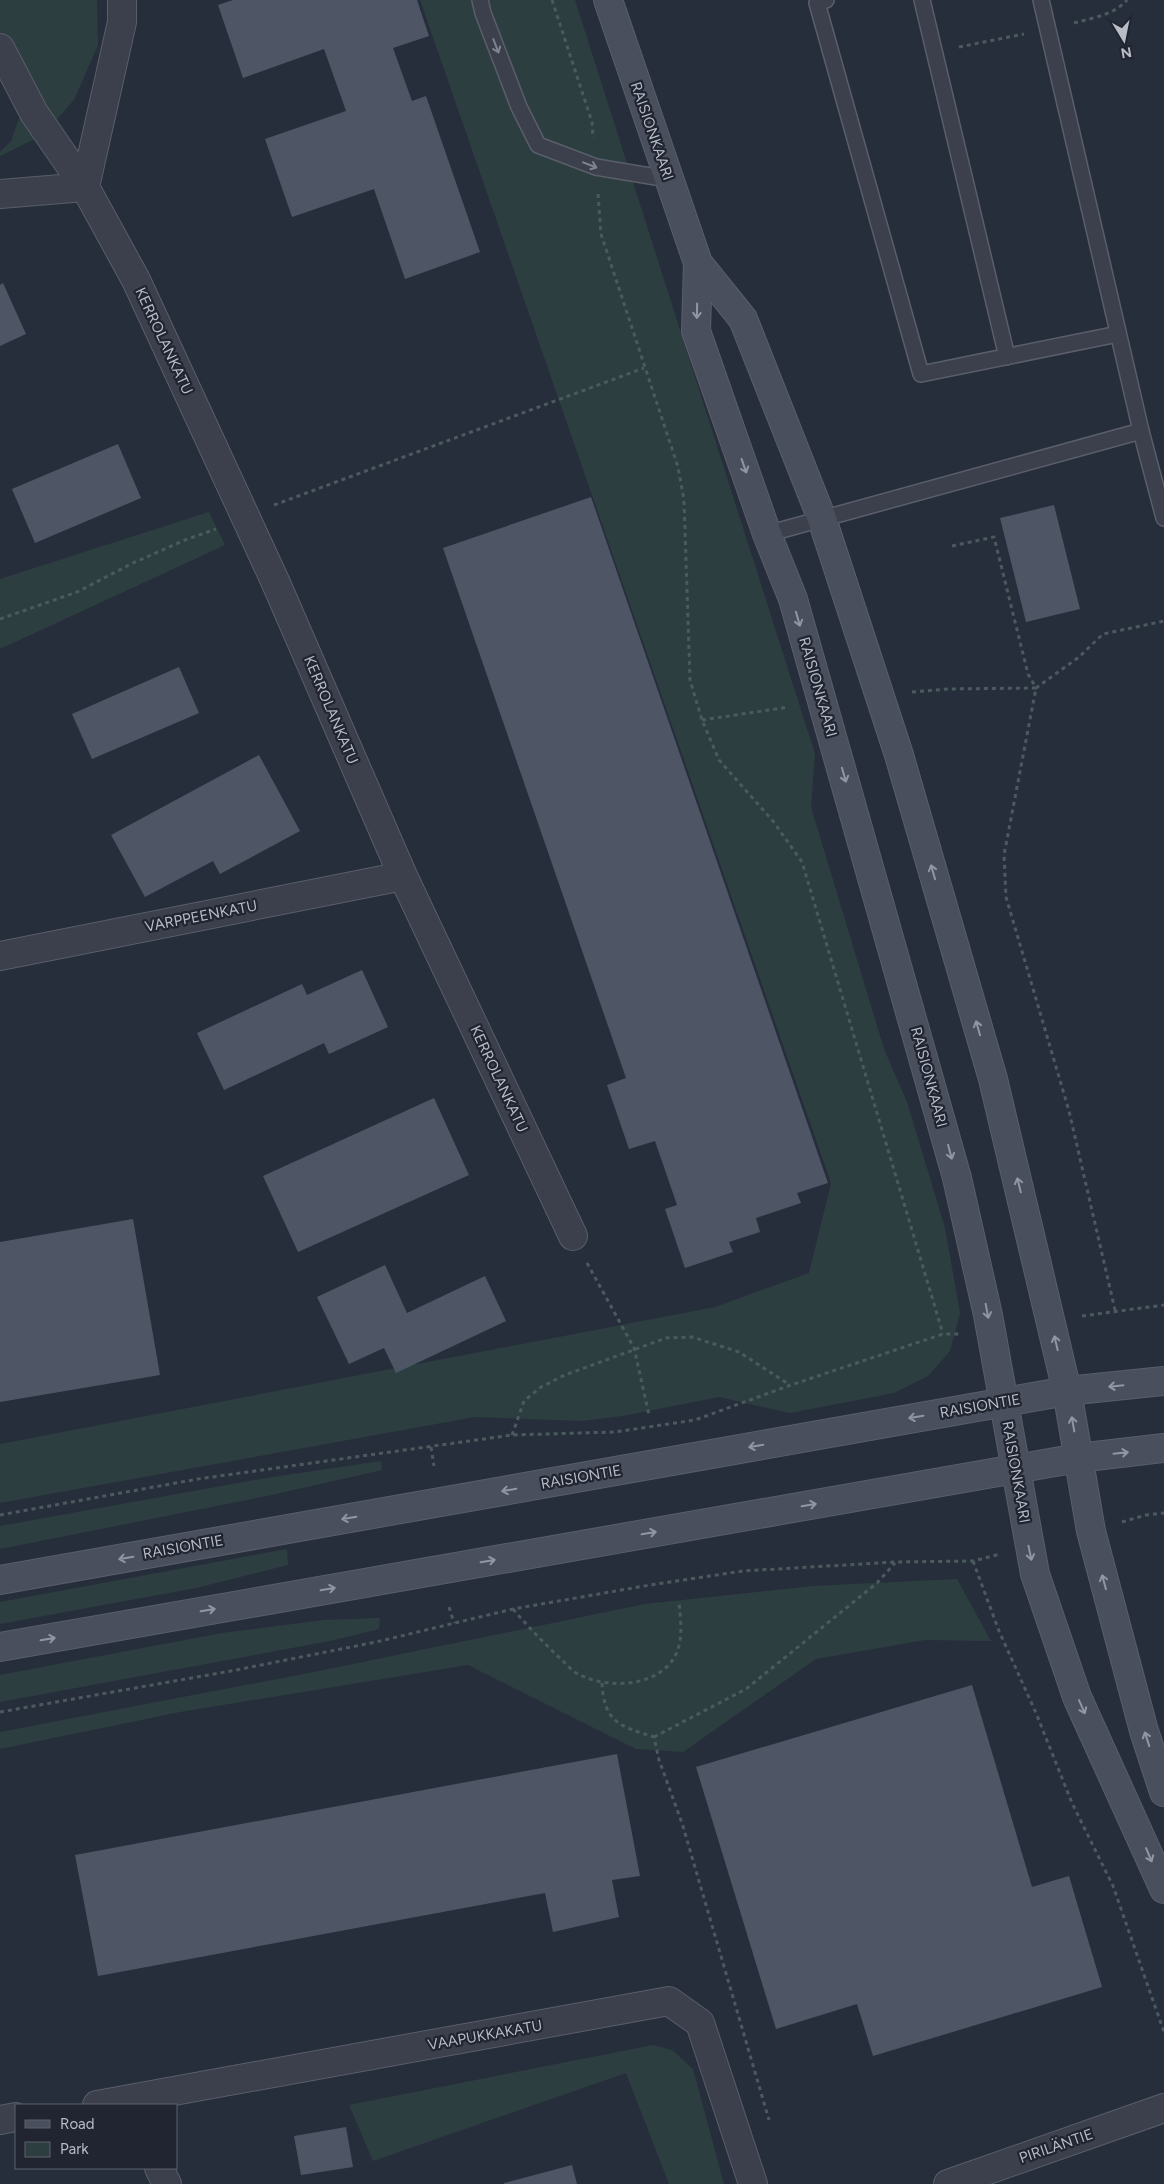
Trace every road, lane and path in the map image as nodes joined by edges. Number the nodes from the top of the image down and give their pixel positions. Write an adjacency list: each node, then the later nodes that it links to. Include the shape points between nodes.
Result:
1 (122, 0): 11 (street, via 122,22)
2 (480, 0): 9 (lane, one-way to 9, via 519,107 538,145)
3 (552, 0): 9 (path, via 592,122)
4 (608, 0): 10 (main road, RAISIONKAARI)
5 (826, 0): 15 (lane, via 817,3 921,374)
6 (922, 0): 15 (lane)
7 (1041, 0): 14 (lane)
8 (0, 48): 11 (street, KERROLANKATU, via 34,113)
9 (596, 168): 10 (lane); 27 (path, via 601,234 678,467 684,500 690,680)
10 (668, 179): 13 (main road, RAISIONKAARI)
11 (85, 187): 12 (street); 28 (street, KERROLANKATU, via 136,280 245,516)
12 (0, 194)
13 (698, 263): 18 (main road, RAISIONKAARI, via 743,319); 20 (main road, RAISIONKAARI, one-way to 20, via 696,330)
14 (1118, 334): 15 (lane); 16 (lane)
15 (1007, 357)
16 (1140, 431): 17 (lane); 18 (lane)
17 (1164, 518)
18 (822, 519): 20 (lane); 33 (main road, RAISIONKAARI, one-way to 18, via 985,1052 899,754)
19 (224, 526): 22 (path, via 133,563 78,592)
20 (767, 534): 35 (main road, RAISIONKAARI, one-way to 35, via 793,599 912,1013 978,1262)
21 (952, 546): 24 (path, via 994,537 1028,674)
22 (0, 619)
23 (1164, 621): 24 (path, via 1103,634 1080,658)
24 (1036, 688): 25 (path, via 948,688); 32 (path, via 1004,854 1006,897 1068,1111)
25 (904, 693)
26 (797, 706): 27 (path)
27 (702, 720): 34 (path, via 719,760 773,820 802,862)
28 (403, 876): 29 (street, VARPPEENKATU); 30 (street, KERROLANKATU)
29 (0, 956)
30 (573, 1236): 36 (path)
31 (1164, 1305): 32 (path)
32 (1115, 1310): 33 (path)
33 (1052, 1322): 39 (main road, RAISIONKAARI, one-way to 33)
34 (943, 1334): 35 (path); 38 (path)
35 (992, 1335): 40 (main road, RAISIONKAARI)
36 (634, 1348): 38 (path, via 666,1338 707,1340 739,1352); 41 (path); 42 (path, via 541,1387 524,1401)
37 (1164, 1381): 39 (main road, RAISIONTIE, one-way to 39)
38 (791, 1385): 42 (path, via 695,1420 616,1432)
39 (1067, 1391): 40 (main road, RAISIONTIE); 45 (main road, RAISIONKAARI, one-way to 39)
40 (1003, 1402): 47 (main road, RAISIONKAARI); 54 (main road, RAISIONTIE, one-way to 54)
41 (649, 1415)
42 (512, 1435): 43 (path)
43 (431, 1446): 46 (path); 49 (path, via 198,1479)
44 (1164, 1448): 45 (main road, one-way to 44)
45 (1078, 1458): 47 (main road); 50 (main road, RAISIONKAARI)
46 (434, 1466)
47 (1015, 1469): 51 (main road, RAISIONKAARI); 59 (main road, one-way to 47)
48 (1164, 1513): 50 (path)
49 (0, 1515)
50 (1091, 1531): 63 (main road, RAISIONKAARI, one-way to 50, via 1144,1731)
51 (1029, 1547): 52 (path); 64 (main road, RAISIONKAARI, one-way to 64, via 1034,1574 1078,1697)
52 (973, 1561): 53 (path); 65 (path, via 1072,1803 1113,1886)
53 (896, 1562): 57 (path, via 743,1571); 62 (path, via 877,1583 746,1689)
54 (0, 1580)
55 (680, 1602): 60 (path, via 680,1641 674,1657 665,1667 641,1681)
56 (449, 1607): 58 (path)
57 (513, 1609): 58 (path); 60 (path, via 577,1674)
58 (454, 1623): 61 (path, via 260,1665)
59 (0, 1647)
60 (602, 1683): 62 (path, via 603,1702 611,1716 622,1726)
61 (0, 1712)
62 (654, 1737): 71 (path)
63 (1164, 1792)
64 (1164, 1889)
65 (1164, 2032)
66 (126, 2103): 67 (street, VAAPUKKAKATU); 74 (street, VAAPUKKAKATU, via 670,2001 700,2023)
67 (112, 2104)
68 (1164, 2108): 75 (street, PIRILÄNTIE)
69 (15, 2118): 70 (street)
70 (0, 2120)
71 (771, 2130)
72 (160, 2169): 73 (street)
73 (167, 2184)
74 (752, 2184)
75 (948, 2184)

